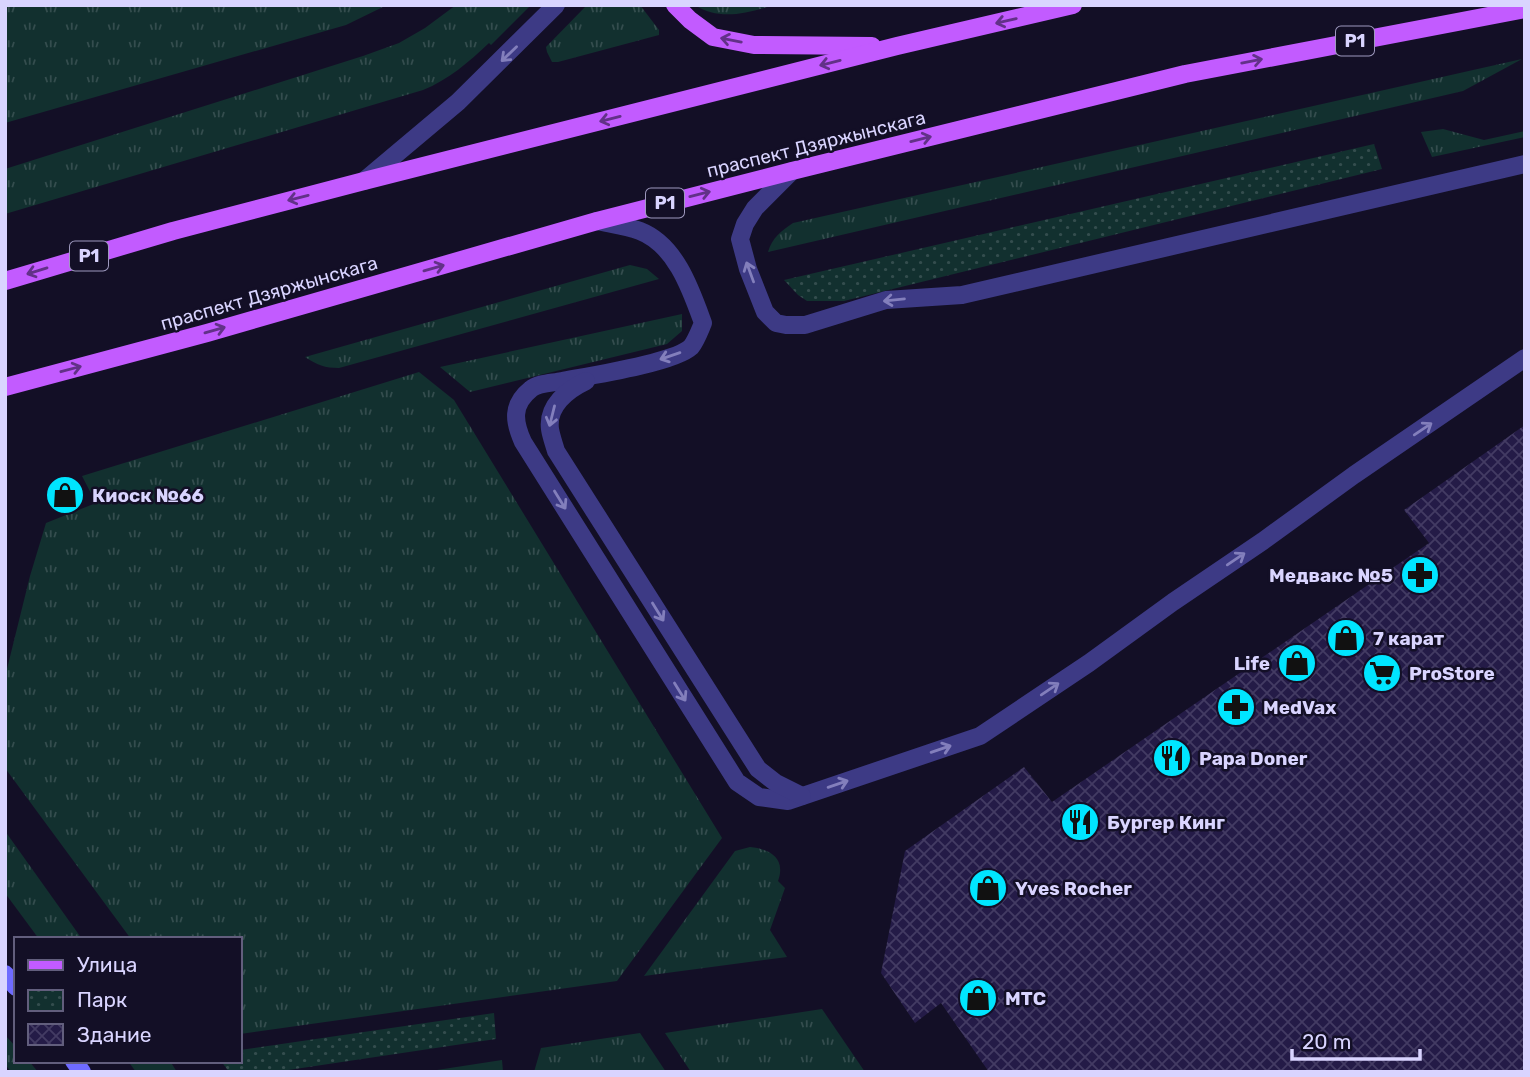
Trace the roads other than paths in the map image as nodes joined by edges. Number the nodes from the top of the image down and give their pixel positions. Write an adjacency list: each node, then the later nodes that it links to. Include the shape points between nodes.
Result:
1 (556, 5): 8 (street, one-way to 8, via 458,103)
2 (675, 5): 5 (main road, one-way to 2, via 754,45 713,37)
3 (1073, 5): 5 (main road, Р1, one-way to 5)
4 (1525, 9): 7 (main road, праспект Дзяржынскага / Р1, one-way to 4, via 1185,74)
5 (897, 46): 8 (main road, Р1, one-way to 8)
6 (1525, 164): 7 (street, one-way to 7, via 962,295 886,300 805,325 776,323 765,312 740,239 755,208)
7 (792, 171): 9 (main road, праспект Дзяржынскага / Р1, one-way to 7)
8 (365, 181): 10 (main road, Р1, one-way to 10)
9 (597, 221): 12 (street, one-way to 12, via 642,231 668,250 703,323 692,346 675,356); 13 (main road, праспект Дзяржынскага / Р1, one-way to 9)
10 (5, 281)
11 (1525, 358): 14 (street, one-way to 11, via 979,736)
12 (602, 374): 14 (street, one-way to 14, via 575,386 555,404 549,427 556,452 758,769); 14 (street, one-way to 14, via 533,387 516,411 516,427 523,442 737,782 759,797 789,800)
13 (5, 387)
14 (802, 796)

